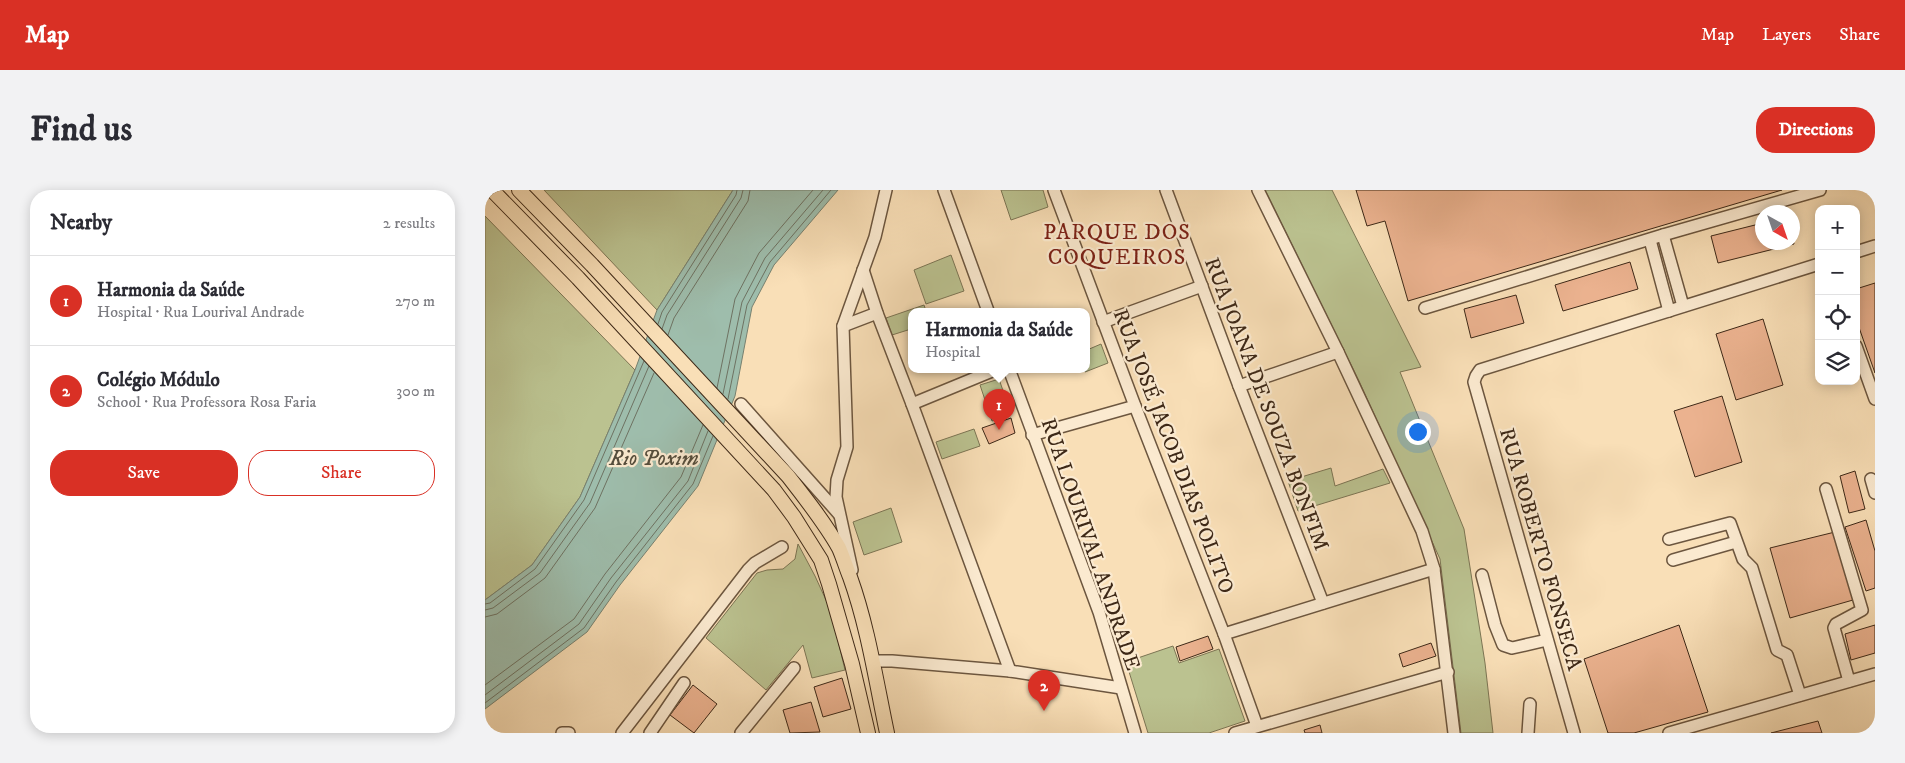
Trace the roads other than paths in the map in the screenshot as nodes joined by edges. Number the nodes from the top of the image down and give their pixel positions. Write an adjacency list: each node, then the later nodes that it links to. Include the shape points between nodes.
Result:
1 (492, 190): 63 (main road, via 774,490 794,517 821,560 852,664)
2 (519, 190): 43 (main road, via 788,476 840,550)
3 (886, 190): 14 (street)
4 (944, 190): 17 (street)
5 (1054, 190): 21 (street, RUA JOSÉ JACOB DIAS POLITO)
6 (1166, 190): 15 (street, RUA JOANA DE SOUZA BONFIM)
7 (1258, 190): 23 (street)
8 (1819, 190): 9 (street)
9 (1663, 235): 10 (street); 16 (street)
10 (1650, 240): 18 (street); 19 (street)
11 (1875, 246): 12 (street)
12 (1860, 251)
13 (1815, 265): 16 (street)
14 (863, 270): 20 (street); 22 (street)
15 (1202, 286): 21 (street); 27 (street, RUA JOANA DE SOUZA BONFIM)
16 (1683, 306): 19 (street)
17 (987, 308)
18 (1425, 308)
19 (1669, 311): 46 (street, RUA ROBERTO FONSECA, via 1480,370 1475,376 1474,382)
20 (877, 313): 22 (street); 30 (street)
21 (1103, 322): 31 (street, RUA JOSÉ JACOB DIAS POLITO)
22 (843, 326): 36 (street, via 847,447 836,489)
23 (1338, 352): 27 (street); 41 (street, via 1422,531)
24 (1860, 357): 28 (street)
25 (987, 373): 30 (street)
26 (1010, 373): 32 (street, RUA LOURIVAL ANDRADE)
27 (1239, 386): 44 (street, RUA JOANA DE SOUZA BONFIM)
28 (1875, 399)
29 (741, 404): 36 (street)
30 (912, 404): 49 (street)
31 (1135, 406): 32 (street); 45 (street, RUA JOSÉ JACOB DIAS POLITO)
32 (1033, 435): 54 (street, RUA LOURIVAL ANDRADE, via 1099,612)
33 (1871, 479): 35 (street)
34 (1826, 489): 52 (street, via 1862,610 1834,628)
35 (1875, 493)
36 (840, 516): 43 (street)
37 (1669, 539): 38 (street, via 1728,523)
38 (1736, 542): 40 (street); 55 (street, via 1743,559 1752,568 1777,650 1787,655)
39 (782, 547): 60 (street, via 748,570)
40 (1673, 560)
41 (1434, 569): 44 (street); 50 (street)
42 (1482, 575): 46 (street, via 1503,645 1512,648)
43 (857, 597): 47 (main road)
44 (1323, 603): 45 (street)
45 (1224, 634): 57 (street, RUA JOSÉ JACOB DIAS POLITO)
46 (1547, 640): 69 (street, RUA ROBERTO FONSECA)
47 (873, 661): 49 (street); 64 (main road)
48 (794, 668): 62 (street)
49 (1010, 670): 54 (street)
50 (1447, 672): 57 (street); 67 (street)
51 (1875, 674): 52 (street)
52 (1849, 681): 55 (street)
53 (684, 683): 61 (street)
54 (1121, 688): 65 (street, RUA LOURIVAL ANDRADE)
55 (1800, 695): 70 (street)
56 (1530, 704): 68 (street)
57 (1257, 726): 66 (street)
58 (563, 733): 59 (street)
59 (569, 733)
60 (621, 733)
61 (650, 733)
62 (741, 733)
63 (868, 733)
64 (887, 733)
65 (1135, 733)
66 (1235, 733)
67 (1453, 733)
68 (1528, 733)
69 (1574, 733)
70 (1669, 733)

